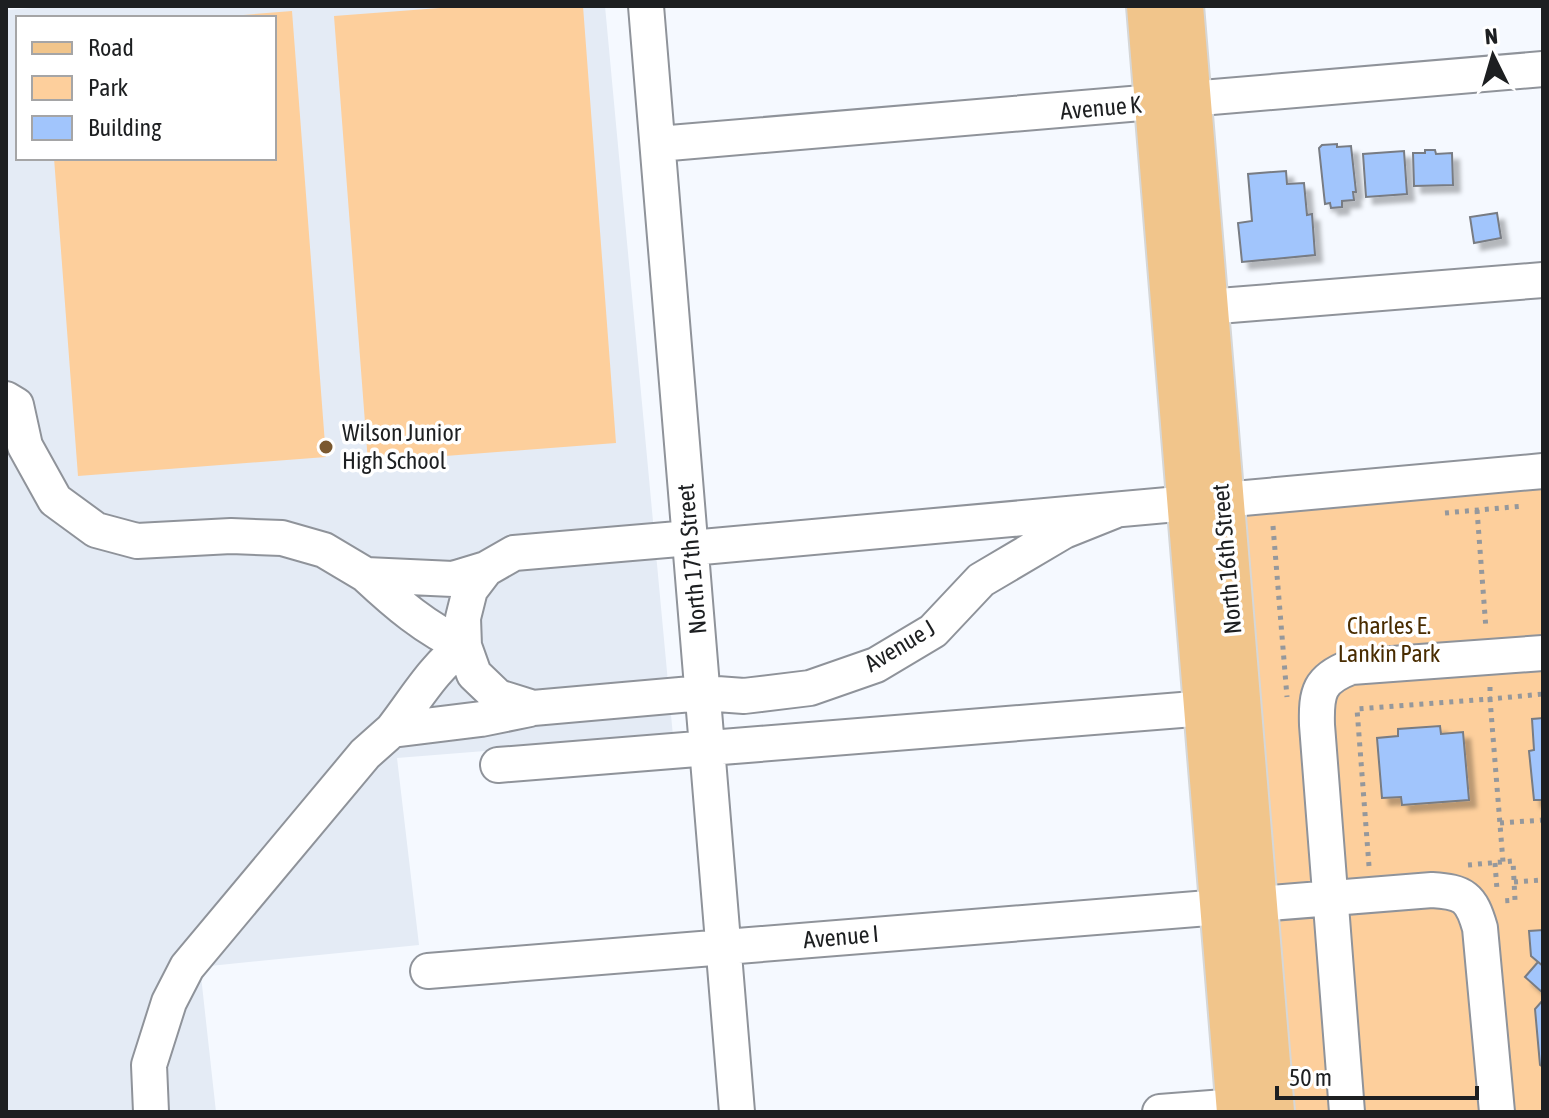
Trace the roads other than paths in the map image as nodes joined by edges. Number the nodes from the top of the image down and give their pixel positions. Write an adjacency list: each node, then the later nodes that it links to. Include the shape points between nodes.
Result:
1 (646, 6): 6 (street, North 17th Street)
2 (1148, 6): 5 (main road, North 16th Street)
3 (1182, 6): 5 (main road, North 16th Street)
4 (1543, 69): 5 (street, Avenue K)
5 (1173, 102): 6 (street, Avenue K); 8 (main road, North 16th Street)
6 (658, 144): 13 (street, North 17th Street)
7 (1543, 280): 8 (street)
8 (1190, 309): 11 (main road, North 16th Street)
9 (6, 399): 15 (street, via 16,405 25,446 55,500 96,530 137,541 282,538 324,550)
10 (1543, 471): 11 (street, Avenue J)
11 (1206, 503): 12 (street, Avenue J); 19 (main road, North 16th Street)
12 (1114, 511): 13 (street, Avenue J); 18 (street, Avenue J, via 1064,531 981,580 933,631 876,665 810,688 744,696)
13 (690, 543): 14 (street, Avenue J, via 514,553); 18 (street, North 17th Street)
14 (486, 569): 15 (street, Avenue J, via 453,579); 16 (street, via 470,590)
15 (366, 575): 16 (street, via 439,635)
16 (464, 646): 20 (street, via 474,674 498,697); 21 (street, via 444,659)
17 (1543, 653): 24 (street, via 1351,667 1332,674 1321,686 1316,705)
18 (703, 693): 20 (street, Avenue J); 22 (street, North 17th Street)
19 (1222, 707): 22 (street); 25 (main road, North 16th Street)
20 (533, 708): 21 (street, Avenue J)
21 (392, 730): 29 (street, via 365,754 187,967 169,1002 149,1065)
22 (708, 750): 23 (street); 26 (street, North 17th Street)
23 (498, 765)
24 (1330, 899): 25 (street, Avenue I); 32 (street); 33 (street, Avenue I, via 1432,890 1451,891 1474,906)
25 (1238, 904): 26 (street, Avenue I); 28 (main road, North 16th Street)
26 (724, 947): 27 (street, Avenue I); 30 (street, North 17th Street)
27 (428, 971)
28 (1255, 1108): 31 (street)
29 (151, 1112)
30 (737, 1112)
31 (1160, 1112)
32 (1347, 1112)
33 (1497, 1112)

